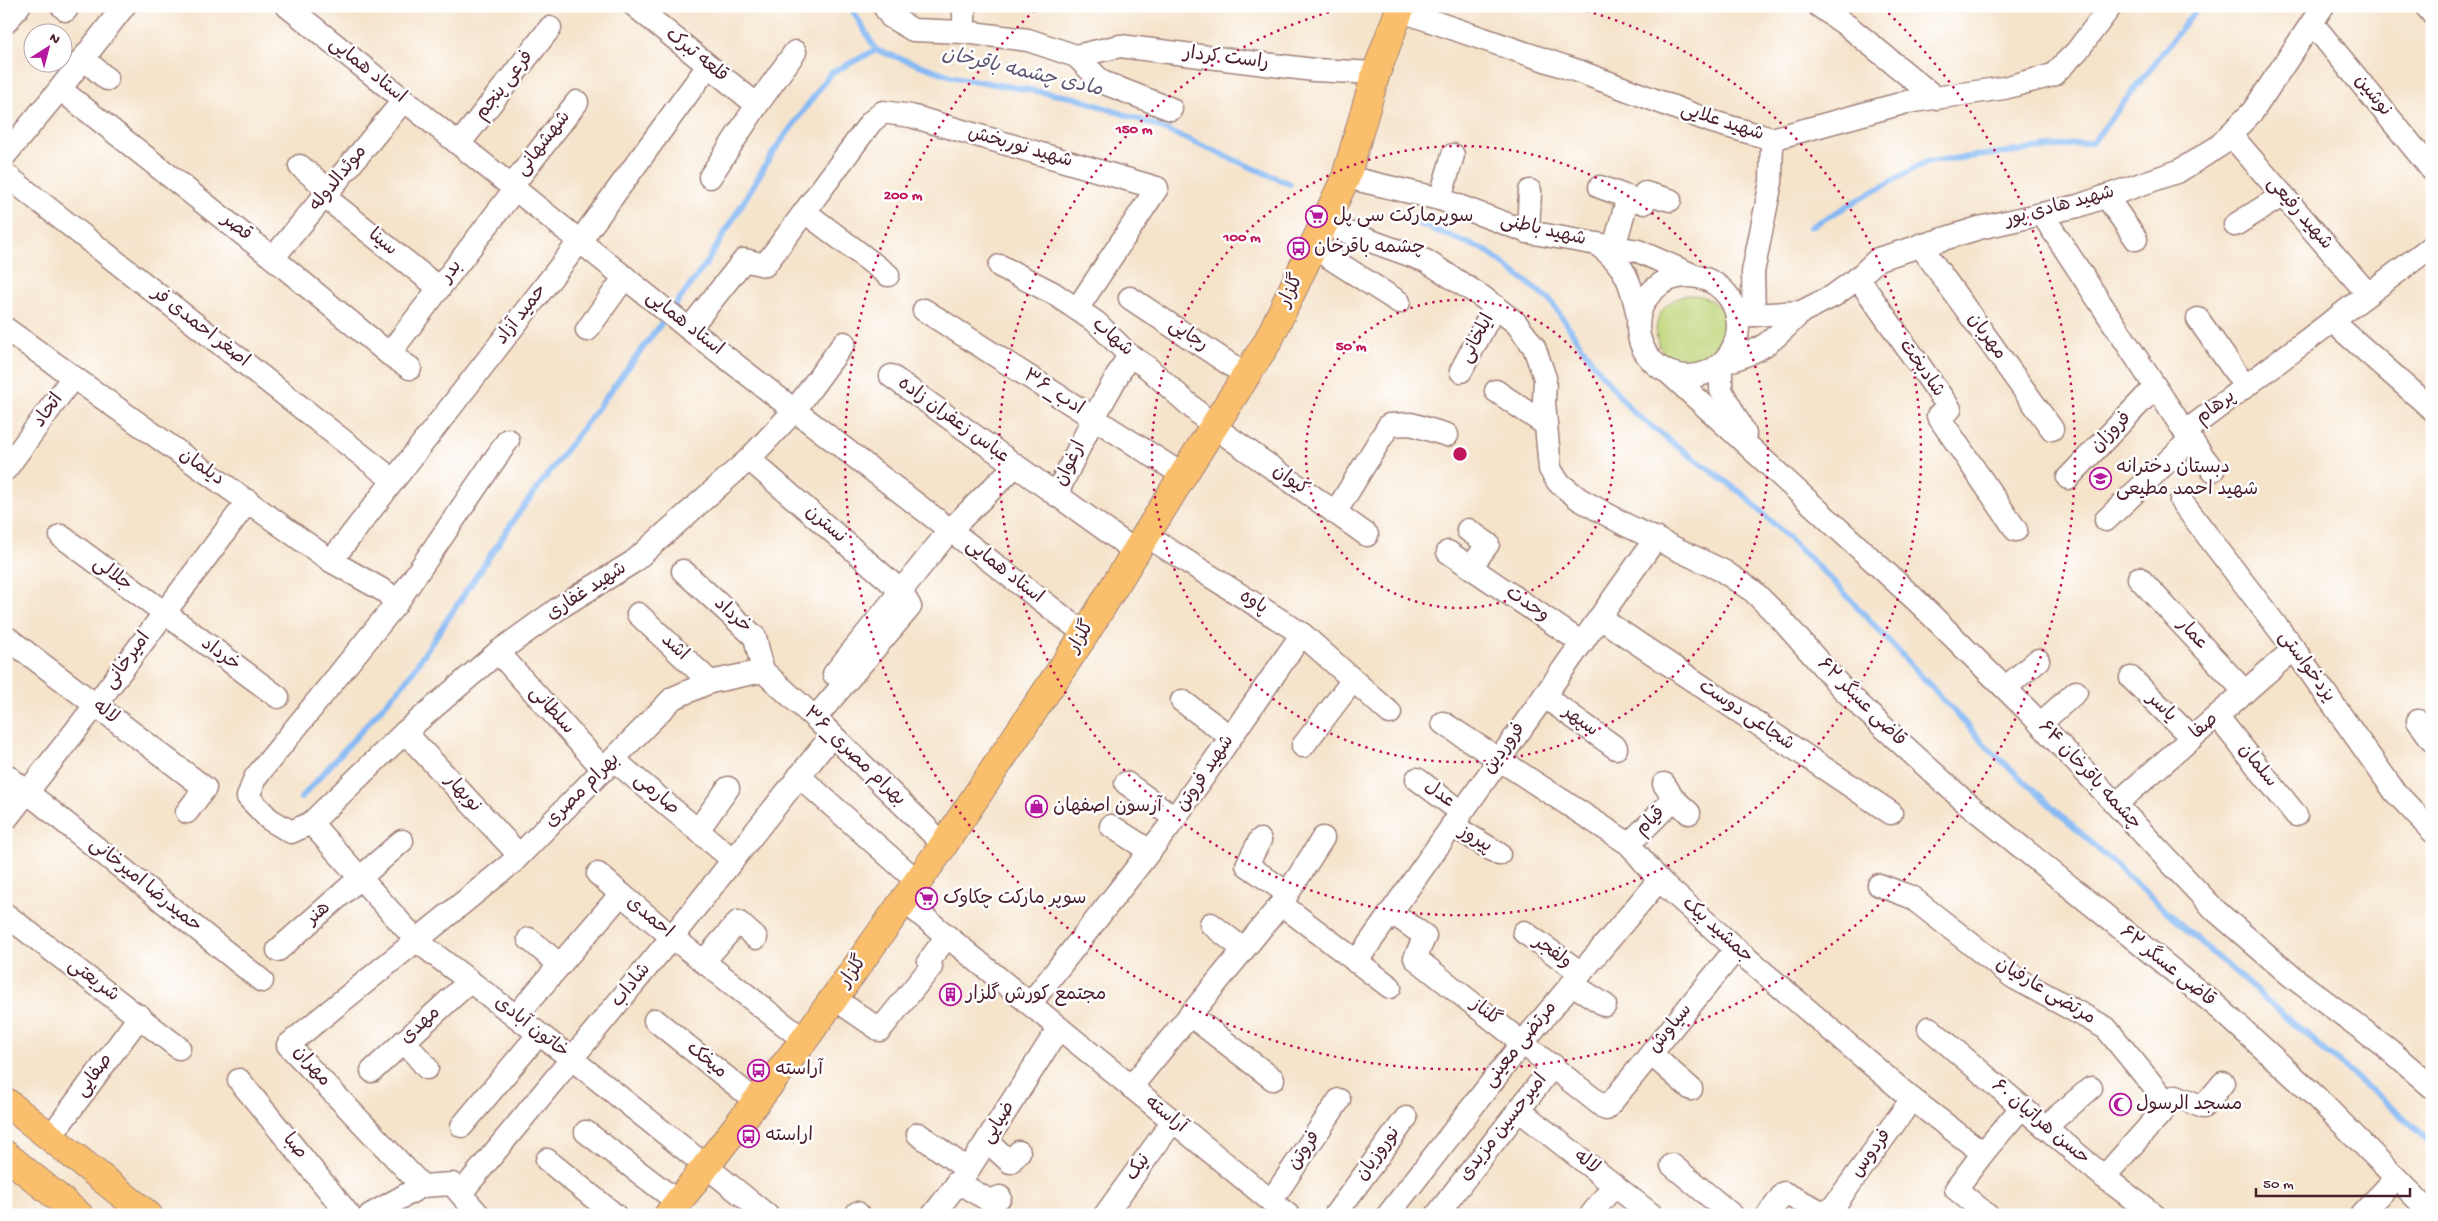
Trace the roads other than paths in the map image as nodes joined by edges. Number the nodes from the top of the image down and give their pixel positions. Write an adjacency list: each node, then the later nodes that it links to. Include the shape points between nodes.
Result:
1 (19, 6): 14 (street)
2 (124, 6): 19 (street)
3 (635, 6): 11 (street, قلعه تبرک)
4 (884, 6): 16 (street, via 891,17 913,30)
5 (964, 6): 16 (street)
6 (1819, 6): 24 (street)
7 (2111, 6): 24 (street, شهید علایی, via 2077,51 2053,75 2004,88)
8 (2426, 6): 13 (street)
9 (1399, 8): 21 (main road, گلزار); 30 (street, شهید علایی, via 1713,122)
10 (301, 10): 25 (street, استاد همایی)
11 (658, 13): 20 (street, قلعه تبرک)
12 (2318, 14): 29 (street, شهید هادی پور, via 2253,111); 35 (street, نوشین)
13 (2432, 14)
14 (6, 22)
15 (550, 28): 31 (street, فرعی پنجم)
16 (964, 32): 18 (street, via 1028,40)
17 (795, 52): 27 (street)
18 (1076, 56): 21 (street, راست کردار, via 1120,46 1314,70); 28 (street, via 1102,82)
19 (83, 58): 22 (street); 23 (street)
20 (708, 66): 27 (street, قلعه تبرک); 54 (street, حمید آزاد)
21 (1376, 73): 38 (main road, گلزار)
22 (107, 79)
23 (60, 89): 32 (street); 58 (street, قصر)
24 (1936, 98): 30 (street, شهید علایی, via 1908,102)
25 (404, 100): 31 (street, استاد همایی); 42 (street, موئدالدوله)
26 (577, 102): 40 (street, شهشهانی)
27 (756, 105): 37 (street)
28 (1171, 109)
29 (2230, 134): 43 (street, شهید رفیعی); 44 (street, شهید هادی پور, via 2219,146 2179,172)
30 (1772, 139): 73 (street, via 1771,182)
31 (459, 144): 40 (street, استاد همایی)
32 (6, 154)
33 (1452, 155): 46 (street)
34 (300, 166): 42 (street, سینا)
35 (2432, 170)
36 (6, 175): 108 (street, اصغر احمدی فر)
37 (710, 177)
38 (1346, 177): 46 (street, شهید باطنی); 52 (main road, گلزار)
39 (1600, 187): 45 (street)
40 (513, 188): 54 (street, استاد همایی); 64 (street, بدر)
41 (1530, 191): 51 (street)
42 (327, 194): 58 (street, موئدالدوله); 64 (street, سینا)
43 (2283, 195): 50 (street); 65 (street, شهید رفیعی)
44 (2106, 196): 49 (street, شهید هادی پور); 53 (street)
45 (1628, 197): 47 (street, via 1644,203 1645,193); 56 (street)
46 (1440, 200): 51 (street, شهید باطنی)
47 (1670, 200)
48 (805, 212): 60 (street); 69 (street, شهید نوربخش, via 871,122 883,112 911,116 1157,188); 77 (street, via 765,265 744,260)
49 (2042, 214): 55 (street, شهید هادی پور); 90 (street, پرهام)
50 (2235, 225)
51 (1528, 232): 56 (street, شهید باطنی)
52 (1319, 235): 67 (street); 68 (street, قاضی عسگر ۶۲, via 1426,261); 86 (main road, گلزار, via 1268,341)
53 (2136, 240)
54 (580, 241): 63 (street, استاد همایی); 108 (street, حمید آزاد)
55 (1920, 245): 62 (street, شهید هادی پور, via 1878,260); 97 (street, مهربان)
56 (1606, 246): 61 (street, شهید باطنی, via 1638,251); 72 (street, via 1631,285)
57 (2432, 246): 65 (street, پرهام)
58 (273, 258): 80 (street, قصر)
59 (1000, 266): 69 (street, شهاب)
60 (888, 276)
61 (1695, 276): 72 (street, via 1673,278 1653,289 1643,301); 73 (street, via 1722,290)
62 (1858, 278): 71 (street, شهید هادی پور, via 1833,296); 116 (street, شادبخت, via 1950,409 1938,416)
63 (630, 281): 77 (street, استاد همایی); 78 (street)
64 (439, 288): 80 (street, بدر)
65 (2368, 294): 75 (street, پرهام)
66 (1130, 298): 86 (street, رجایی)
67 (1399, 302)
68 (1495, 306): 84 (street, ایلخانی); 95 (street, قاضی عسگر ۶۲, via 1516,323 1534,347 1545,378)
69 (1077, 309): 81 (street, شهاب, via 1097,323)
70 (924, 310): 94 (street, ۳۶_ادب)
71 (1801, 312): 73 (street, شهید هادی پور); 82 (street, via 1770,344)
72 (1638, 316): 85 (street, via 1637,330 1646,356)
73 (1746, 316): 82 (street, via 1733,349)
74 (2198, 319): 89 (street)
75 (2332, 321): 89 (street, پرهام); 92 (street)
76 (6, 329): 88 (street, دیلمان)
77 (689, 329): 93 (street, استاد همایی)
78 (587, 330)
79 (844, 343): 93 (street, شهید غفاری)
80 (389, 354): 83 (street, قصر)
81 (1129, 355): 94 (street, ارغوان); 96 (street, شهاب, via 1147,366)
82 (1722, 364): 85 (street, via 1697,376); 101 (street, via 1721,390 1733,416)
83 (410, 368)
84 (1461, 371)
85 (1670, 374): 101 (street)
86 (1246, 375): 96 (main road, گلزار)
87 (891, 376): 103 (street, عباس زعفران زاده)
88 (73, 377): 104 (street, اتحاد); 110 (street, دیلمان)
89 (2245, 386): 99 (street, پرهام)
90 (2155, 387): 99 (street, پرهام); 107 (street, فروزان)
91 (1496, 391): 95 (street)
92 (2432, 409)
93 (795, 410): 102 (street, شهید غفاری); 114 (street, استاد همایی)
94 (1093, 419): 106 (street, ۳۶_ادب); 109 (street, ارغوان)
95 (1546, 425): 119 (street, قاضی عسگر ۶۲, via 1550,469 1558,482 1579,499)
96 (1213, 426): 106 (main road, گلزار); 112 (street, کیوان)
97 (2052, 428)
98 (1447, 435): 112 (street, via 1410,424 1389,425)
99 (2188, 435): 105 (street); 113 (street)
100 (508, 440): 127 (street)
101 (1757, 452): 142 (street, چشمه باقرخان ۶۴)
102 (749, 459): 126 (street, نسترن); 136 (street, شهید غفاری, via 633,562 562,606)
103 (1015, 466): 109 (street, عباس زعفران زاده); 114 (street, عباس زعفران زاده)
104 (6, 469)
105 (2213, 470)
106 (1183, 475): 120 (main road, گلزار)
107 (2068, 478)
108 (393, 480): 122 (street, حمید آزاد)
109 (1056, 495): 120 (street, عباس زعفران زاده)
110 (248, 501): 122 (street, دیلمان); 128 (street, امیرخانی)
111 (2181, 501): 135 (street, یزدخواستی)
112 (1335, 513): 117 (street, کیوان)
113 (2106, 520)
114 (950, 530): 126 (street); 131 (street, استاد همایی)
115 (1468, 530): 123 (street, via 1488,544)
116 (2016, 530)
117 (1367, 535)
118 (61, 536): 128 (street, جلالی)
119 (1656, 538): 130 (street, فروردین); 267 (street, قاضی عسگر ۶۲, via 1723,571 1753,591 1840,687 1948,786 2219,1008 2314,1095)
120 (1140, 543): 131 (main road, گلزار); 132 (street, پاوه)
121 (1448, 552): 123 (street, وحدت)
122 (331, 561): 127 (street, دیلمان, via 386,592)
123 (1471, 568): 134 (street, وحدت)
124 (682, 571): 138 (street, خرداد, via 755,637)
125 (2139, 578): 144 (street, عمار)
126 (901, 590): 150 (street)
127 (396, 604): 178 (street, via 255,778 248,797 268,819 291,832)
128 (163, 614): 146 (street, خرداد); 148 (street, امیرخانی)
129 (638, 614): 141 (street, اشد)
130 (1600, 618): 134 (street, فروردین); 173 (street, شجاعی دوست)
131 (1086, 634): 186 (main road, گلزار)
132 (1302, 634): 140 (street, پاوه); 157 (street, شهید فروتن)
133 (6, 637): 148 (street, لاله)
134 (1582, 643): 145 (street, فروردین)
135 (2294, 649): 144 (street, صفا); 181 (street, یزدخواستی, via 2395,792)
136 (498, 652): 155 (street, شهید غفاری); 163 (street, سلطانی)
137 (2038, 660): 142 (street)
138 (762, 671): 141 (street, بهرام مصری); 150 (street, ۳۶_بهرام مصری)
139 (2130, 678): 158 (street, یاسر)
140 (1353, 680): 149 (street, پاوه); 160 (street)
141 (710, 682): 163 (street, بهرام مصری, via 673,698)
142 (2005, 688): 154 (street, چشمه باقرخان ۶۴)
143 (2076, 692): 154 (street)
144 (2245, 692): 151 (street, صفا)
145 (1544, 696): 161 (street, سپهر); 162 (street, فروردین)
146 (278, 697)
147 (1182, 701): 157 (street)
148 (95, 706): 169 (street, امیرخانی); 172 (street, لاله, via 205,788)
149 (1390, 713)
150 (810, 714): 156 (street, ۳۶_بهرام مصری)
151 (2217, 716): 158 (street, صفا); 174 (street, سلمان)
152 (2418, 721): 159 (street)
153 (1443, 723): 162 (street, جمشید بیک)
154 (2040, 724): 171 (street, چشمه باقرخان ۶۴)
155 (406, 732): 178 (street, شهید غفاری); 189 (street, نوبهار)
156 (832, 735): 165 (street, شاداب); 186 (street, ۳۶_بهرام مصری)
157 (1231, 737): 175 (street, شهید فروتن)
158 (2192, 738): 171 (street, صفا)
159 (2432, 740)
160 (1302, 746)
161 (1616, 748)
162 (1498, 759): 177 (street, فروردین); 185 (street, جمشید بیک)
163 (609, 765): 180 (street, صارمی); 189 (street, بهرام مصری)
164 (6, 775): 169 (street, حمیدرضا امیرخانی)
165 (799, 776): 190 (street, شاداب); 195 (street)
166 (1417, 779): 177 (street, عدل)
167 (1126, 783): 175 (street)
168 (728, 788): 180 (street, صارمی)
169 (28, 791): 176 (street, امیرخانی); 214 (street, حمیدرضا امیرخانی)
170 (1676, 799): 185 (street, قیام)
171 (2116, 804): 237 (street, چشمه باقرخان ۶۴, via 2215,910 2290,975)
172 (187, 812)
173 (1891, 813)
174 (2296, 815)
175 (1176, 818): 187 (street, شهید فروتن)
176 (6, 819)
177 (1456, 819): 188 (street, پیروز); 198 (street, فروردین)
178 (311, 823): 192 (street, خاتون آبادی)
179 (1111, 826): 187 (street)
180 (698, 830): 190 (street, صارمی)
181 (2432, 831)
182 (1323, 838): 197 (street)
183 (1260, 840): 197 (street, via 1248,865)
184 (402, 841): 192 (street, هنر)
185 (1628, 844): 193 (street, جمشید بیک)
186 (944, 845): 195 (main road, گلزار)
187 (1150, 852): 218 (street, شهید فروتن)
188 (1499, 854)
189 (519, 855): 206 (street, بهرام مصری)
190 (733, 860): 203 (street, شاداب)
191 (598, 874): 196 (street)
192 (360, 878): 206 (street, خاتون آبادی); 208 (street, هنر)
193 (1659, 880): 209 (street, جمشید بیک); 213 (street, مرتضی معینی)
194 (1879, 885): 247 (street, مرتضی عارفیان, via 1911,897 2013,977 2106,1028)
195 (911, 891): 202 (street, آراسته); 217 (main road, گلزار)
196 (621, 894): 203 (street, احمدی); 212 (street, احمدی)
197 (1284, 898): 207 (street); 211 (street)
198 (1391, 912): 211 (street, فروردین); 229 (street, گلناز, via 1425,936 1415,958)
199 (6, 915): 221 (street, شریعتی)
200 (1211, 924): 207 (street)
201 (1524, 932): 213 (street, ولفجر)
202 (946, 936): 217 (street, via 929,962 930,967 880,1030); 218 (street, آراسته)
203 (672, 938): 210 (street, احمدی); 232 (street, شاداب)
204 (756, 938): 210 (street, via 738,922)
205 (529, 939): 212 (street)
206 (417, 941): 215 (street, خاتون آبادی); 269 (street, مهران, via 288,1045)
207 (1243, 949): 220 (street)
208 (278, 950)
209 (1736, 950): 231 (street, سیاوش); 243 (street, جمشید بیک)
210 (704, 962): 227 (street, احمدی)
211 (1356, 962): 216 (street)
212 (560, 965): 222 (street, احمدی)
213 (1576, 979): 219 (street, ولفجر); 229 (street, مرتضی معینی)
214 (262, 981)
215 (470, 981): 222 (street, خاتون آبادی); 228 (street, مهدی)
216 (1390, 988)
217 (835, 998): 227 (main road, گلزار)
218 (1030, 1004): 224 (street, آراسته)
219 (1605, 1005)
220 (1190, 1015): 236 (street); 240 (street)
221 (140, 1016): 230 (street, شریعتی); 257 (street, صفایی)
222 (516, 1016): 226 (street, خاتون آبادی)
223 (655, 1020): 246 (street, میخک)
224 (1059, 1028): 240 (street, آراسته); 258 (street, ضیایی)
225 (1929, 1028): 248 (street, حسن هراتیان ۶۰)
226 (539, 1034): 232 (street, خاتون آبادی); 253 (street)
227 (804, 1040): 246 (main road, گلزار)
228 (404, 1041): 234 (street); 235 (street, مهدی)
229 (1523, 1042): 233 (street, گلناز); 286 (street, مرتضی معینی)
230 (179, 1048)
231 (1651, 1054): 242 (street); 249 (street, سیاوش)
232 (572, 1059): 264 (street, خاتون آبادی); 270 (street, شاداب)
233 (1552, 1065): 249 (street, گلناز); 250 (street, امیرحسین مزیدی)
234 (427, 1068)
235 (372, 1071)
236 (1273, 1079)
237 (2429, 1079)
238 (239, 1080): 278 (street, صبا)
239 (2223, 1083): 247 (street, via 2203,1108 2176,1096)
240 (1131, 1087): 252 (street, آراسته)
241 (2092, 1088): 254 (street)
242 (1691, 1089)
243 (1912, 1099): 260 (street, جمشید بیک); 274 (street, فردوس)
244 (1339, 1100): 273 (street, فروتن)
245 (6, 1102): 257 (main road)
246 (757, 1102): 264 (main road, گلزار)
247 (2168, 1104): 266 (street)
248 (2022, 1107): 254 (street, حسن هراتیان ۶۰); 260 (street)
249 (1606, 1109)
250 (1520, 1111): 268 (street, لاله); 287 (street, امیرحسین مزیدی)
251 (1406, 1118): 285 (street, نوروزیان)
252 (1173, 1121): 273 (street, آراسته); 284 (street, نیک)
253 (462, 1126)
254 (2045, 1127): 266 (street, حسن هراتیان ۶۰)
255 (586, 1132): 272 (street)
256 (918, 1134): 265 (street)
257 (51, 1136): 277 (main road)
258 (987, 1142): 259 (street, via 1010,1162); 265 (street, ضیایی)
259 (1019, 1152)
260 (1982, 1153): 292 (street, via 1956,1189)
261 (6, 1155): 276 (main road)
262 (547, 1160): 281 (street)
263 (1672, 1165): 290 (street)
264 (708, 1166): 272 (main road, گلزار); 282 (street, خاتون آبادی)
265 (963, 1176): 271 (street, via 990,1201); 283 (street, ضیایی)
266 (2104, 1177): 293 (street, حسن هراتیان ۶۰)
267 (2396, 1178): 275 (street, قاضی عسگر ۶۲); 294 (street)
268 (1614, 1185): 288 (street); 289 (street, لاله)
269 (422, 1186): 270 (street, via 452,1184); 279 (street)
270 (460, 1194): 280 (street)
271 (1000, 1197)
272 (673, 1209)
273 (1279, 1210)
274 (1834, 1212): 291 (street, فردوس, via 1822,1212 1784,1193)
275 (2432, 1214)
276 (79, 1215)
277 (148, 1215)
278 (349, 1215)
279 (370, 1215)
280 (479, 1215)
281 (615, 1215)
282 (768, 1215)
283 (933, 1215)
284 (1105, 1215)
285 (1335, 1215)
286 (1388, 1215)
287 (1437, 1215)
288 (1591, 1215)
289 (1652, 1215)
290 (1732, 1215)
291 (1768, 1215)
292 (1987, 1215)
293 (2154, 1215)
294 (2361, 1215)

